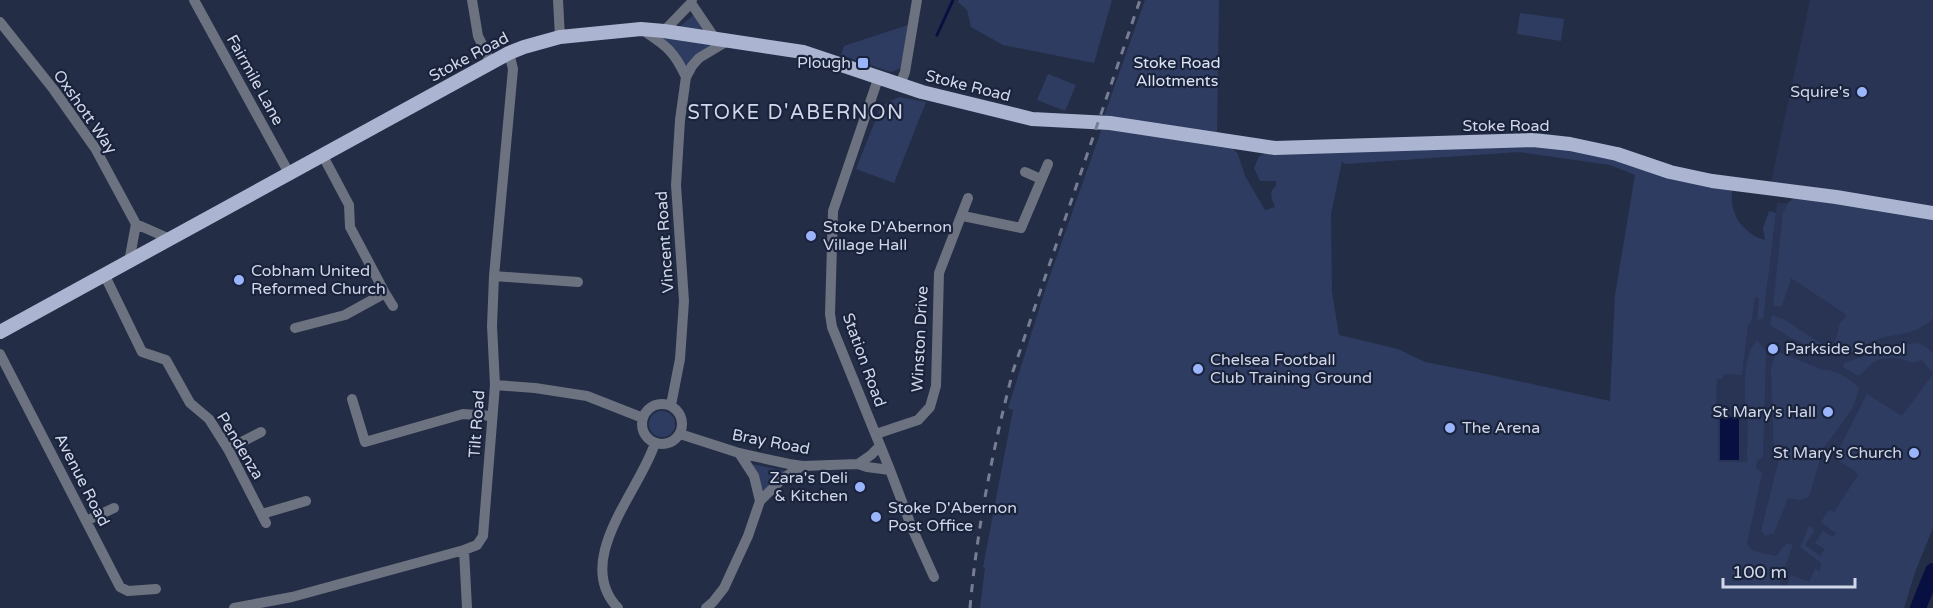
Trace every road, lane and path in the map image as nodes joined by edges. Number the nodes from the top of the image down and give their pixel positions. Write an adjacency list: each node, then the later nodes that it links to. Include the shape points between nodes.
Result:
1 (194, 0): 20 (street, Fairmile Lane)
2 (472, 0): 13 (street, via 478,36)
3 (558, 0): 10 (street)
4 (917, 0): 16 (street)
5 (691, 1): 8 (street); 9 (street)
6 (0, 22): 25 (street, Oxshott Way, via 95,148)
7 (641, 29): 8 (main road, Stoke Road); 10 (main road, Stoke Road); 15 (street, via 676,56)
8 (664, 31): 9 (main road, Stoke Road)
9 (714, 37): 11 (main road, Stoke Road)
10 (560, 38): 12 (main road, Stoke Road)
11 (729, 40): 14 (main road, Stoke Road, via 803,52); 15 (street, via 699,58)
12 (509, 53): 13 (main road, Stoke Road); 29 (street, Tilt Road, via 513,69)
13 (491, 63): 17 (main road, Stoke Road)
14 (879, 76): 16 (main road, Stoke Road); 43 (street, Station Road, via 833,211 830,314)
15 (686, 77): 38 (street, Vincent Road, via 676,185 683,321)
16 (900, 84): 23 (main road, Stoke Road, via 1032,119 1110,123 1275,148 1551,142 1617,154 1712,181)
17 (324, 156): 20 (main road, Stoke Road); 31 (street, via 349,205 350,227)
18 (1048, 164): 21 (street)
19 (1025, 172): 21 (street)
20 (290, 175): 26 (main road, Stoke Road)
21 (1041, 179): 24 (street, via 1021,228)
22 (968, 198): 24 (street, Winston Drive)
23 (1933, 213)
24 (963, 216): 43 (street, Winston Drive, via 939,273 936,386 930,407 918,420)
25 (136, 224): 26 (street); 27 (street)
26 (170, 239): 27 (main road, Stoke Road)
27 (129, 262): 28 (main road, Stoke Road)
28 (105, 276): 33 (main road, Stoke Road); 46 (street, Pendenza, via 142,352 166,360 190,403 209,419)
29 (494, 276): 30 (street); 36 (street, Tilt Road)
30 (578, 282)
31 (385, 293): 32 (street); 34 (street, via 345,315)
32 (393, 306)
33 (2, 328)
34 (295, 328)
35 (0, 354): 54 (street, Avenue Road)
36 (495, 386): 39 (street, Tilt Road); 40 (street, via 587,396)
37 (352, 399): 39 (street, via 365,442 463,414)
38 (671, 405): 40 (street, via 654,405); 42 (street, via 681,415)
39 (492, 416): 55 (street, Tilt Road, via 483,536)
40 (643, 418): 44 (street, via 646,435)
41 (261, 432): 46 (street)
42 (680, 434): 44 (street, via 666,444); 47 (street, Bray Road)
43 (876, 434): 45 (street, Station Road)
44 (655, 443): 60 (street, via 604,555 603,584)
45 (880, 446): 48 (street); 50 (street, Station Road)
46 (228, 449): 51 (street, Pendenza, via 264,519)
47 (739, 453): 49 (street, Bray Road); 52 (street, via 754,476)
48 (858, 464): 49 (street, Bray Road); 50 (street, Bray Road)
49 (803, 466): 52 (street, via 782,479)
50 (890, 470): 56 (street, Station Road)
51 (306, 501)
52 (760, 501): 61 (street, via 724,588)
53 (114, 508): 54 (street)
54 (86, 521): 57 (street, Avenue Road, via 120,586 128,591)
55 (464, 550): 58 (street, Tilt Road, via 292,597); 59 (street)
56 (934, 577)
57 (156, 589)
58 (234, 608)
59 (467, 608)
60 (618, 608)
61 (706, 608)

